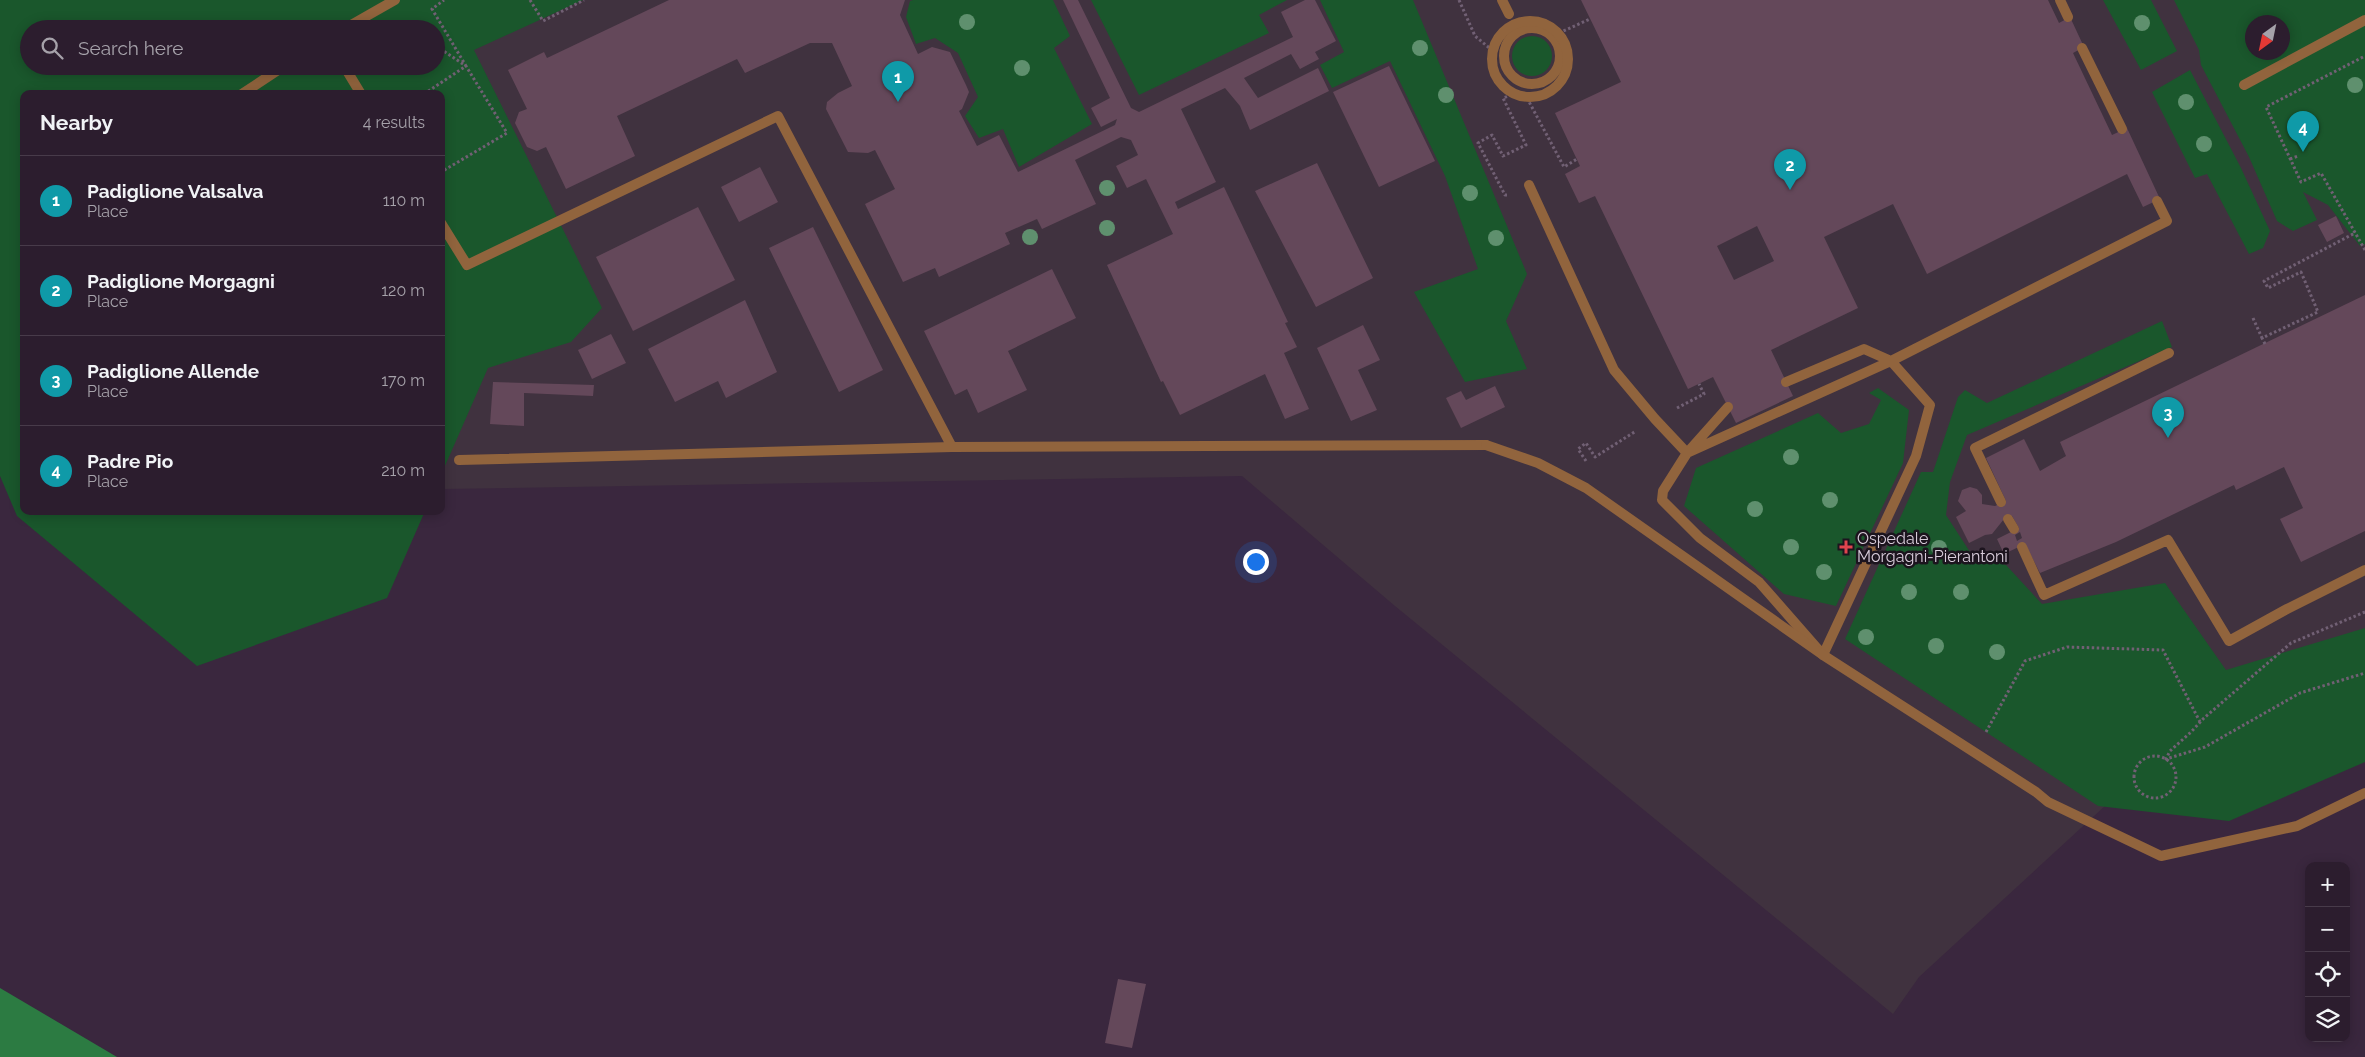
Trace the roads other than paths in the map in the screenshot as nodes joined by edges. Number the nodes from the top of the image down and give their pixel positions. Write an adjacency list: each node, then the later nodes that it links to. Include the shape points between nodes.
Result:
1 (395, 0): 6 (street)
2 (1502, 0): 4 (street)
3 (2060, 0): 5 (street)
4 (1509, 14)
5 (2068, 17)
6 (360, 20)
7 (2365, 20): 12 (street)
8 (2082, 48): 16 (street)
9 (1505, 64): 9 (street, via 1515,79 1523,83 1542,83 1556,72 1560,63 1558,44 1552,36 1535,28 1518,32 1506,46)
10 (270, 75): 13 (street)
11 (349, 75): 14 (street)
12 (2244, 85)
13 (248, 90)
14 (359, 90)
15 (1514, 94): 15 (street, bridge, via 1495,76 1492,51 1497,39 1504,30 1526,20 1544,23 1559,33 1569,55 1563,81 1553,91 1541,96 1527,98)
16 (2122, 128)
17 (1529, 185): 25 (street, via 1614,370)
18 (2157, 201): 21 (street, via 2167,221)
19 (445, 229): 24 (street, via 467,265 778,116)
20 (2169, 353): 27 (street, via 1975,448)
21 (1891, 361): 22 (street, via 1864,348); 25 (street); 32 (street, via 1930,405 1916,456)
22 (1786, 382)
23 (1728, 407): 25 (street)
24 (952, 448): 26 (street); 32 (street, via 1486,445 1538,464 1586,488)
25 (1687, 454): 32 (street, via 1663,491 1662,500 1700,538 1759,582)
26 (459, 460)
27 (2001, 502)
28 (2008, 519): 29 (street)
29 (2014, 529)
30 (2022, 547): 31 (street, via 2044,595 2168,540 2230,641)
31 (2365, 570)
32 (1823, 655): 33 (street, via 2048,802 2161,856 2297,826)
33 (2365, 793)

